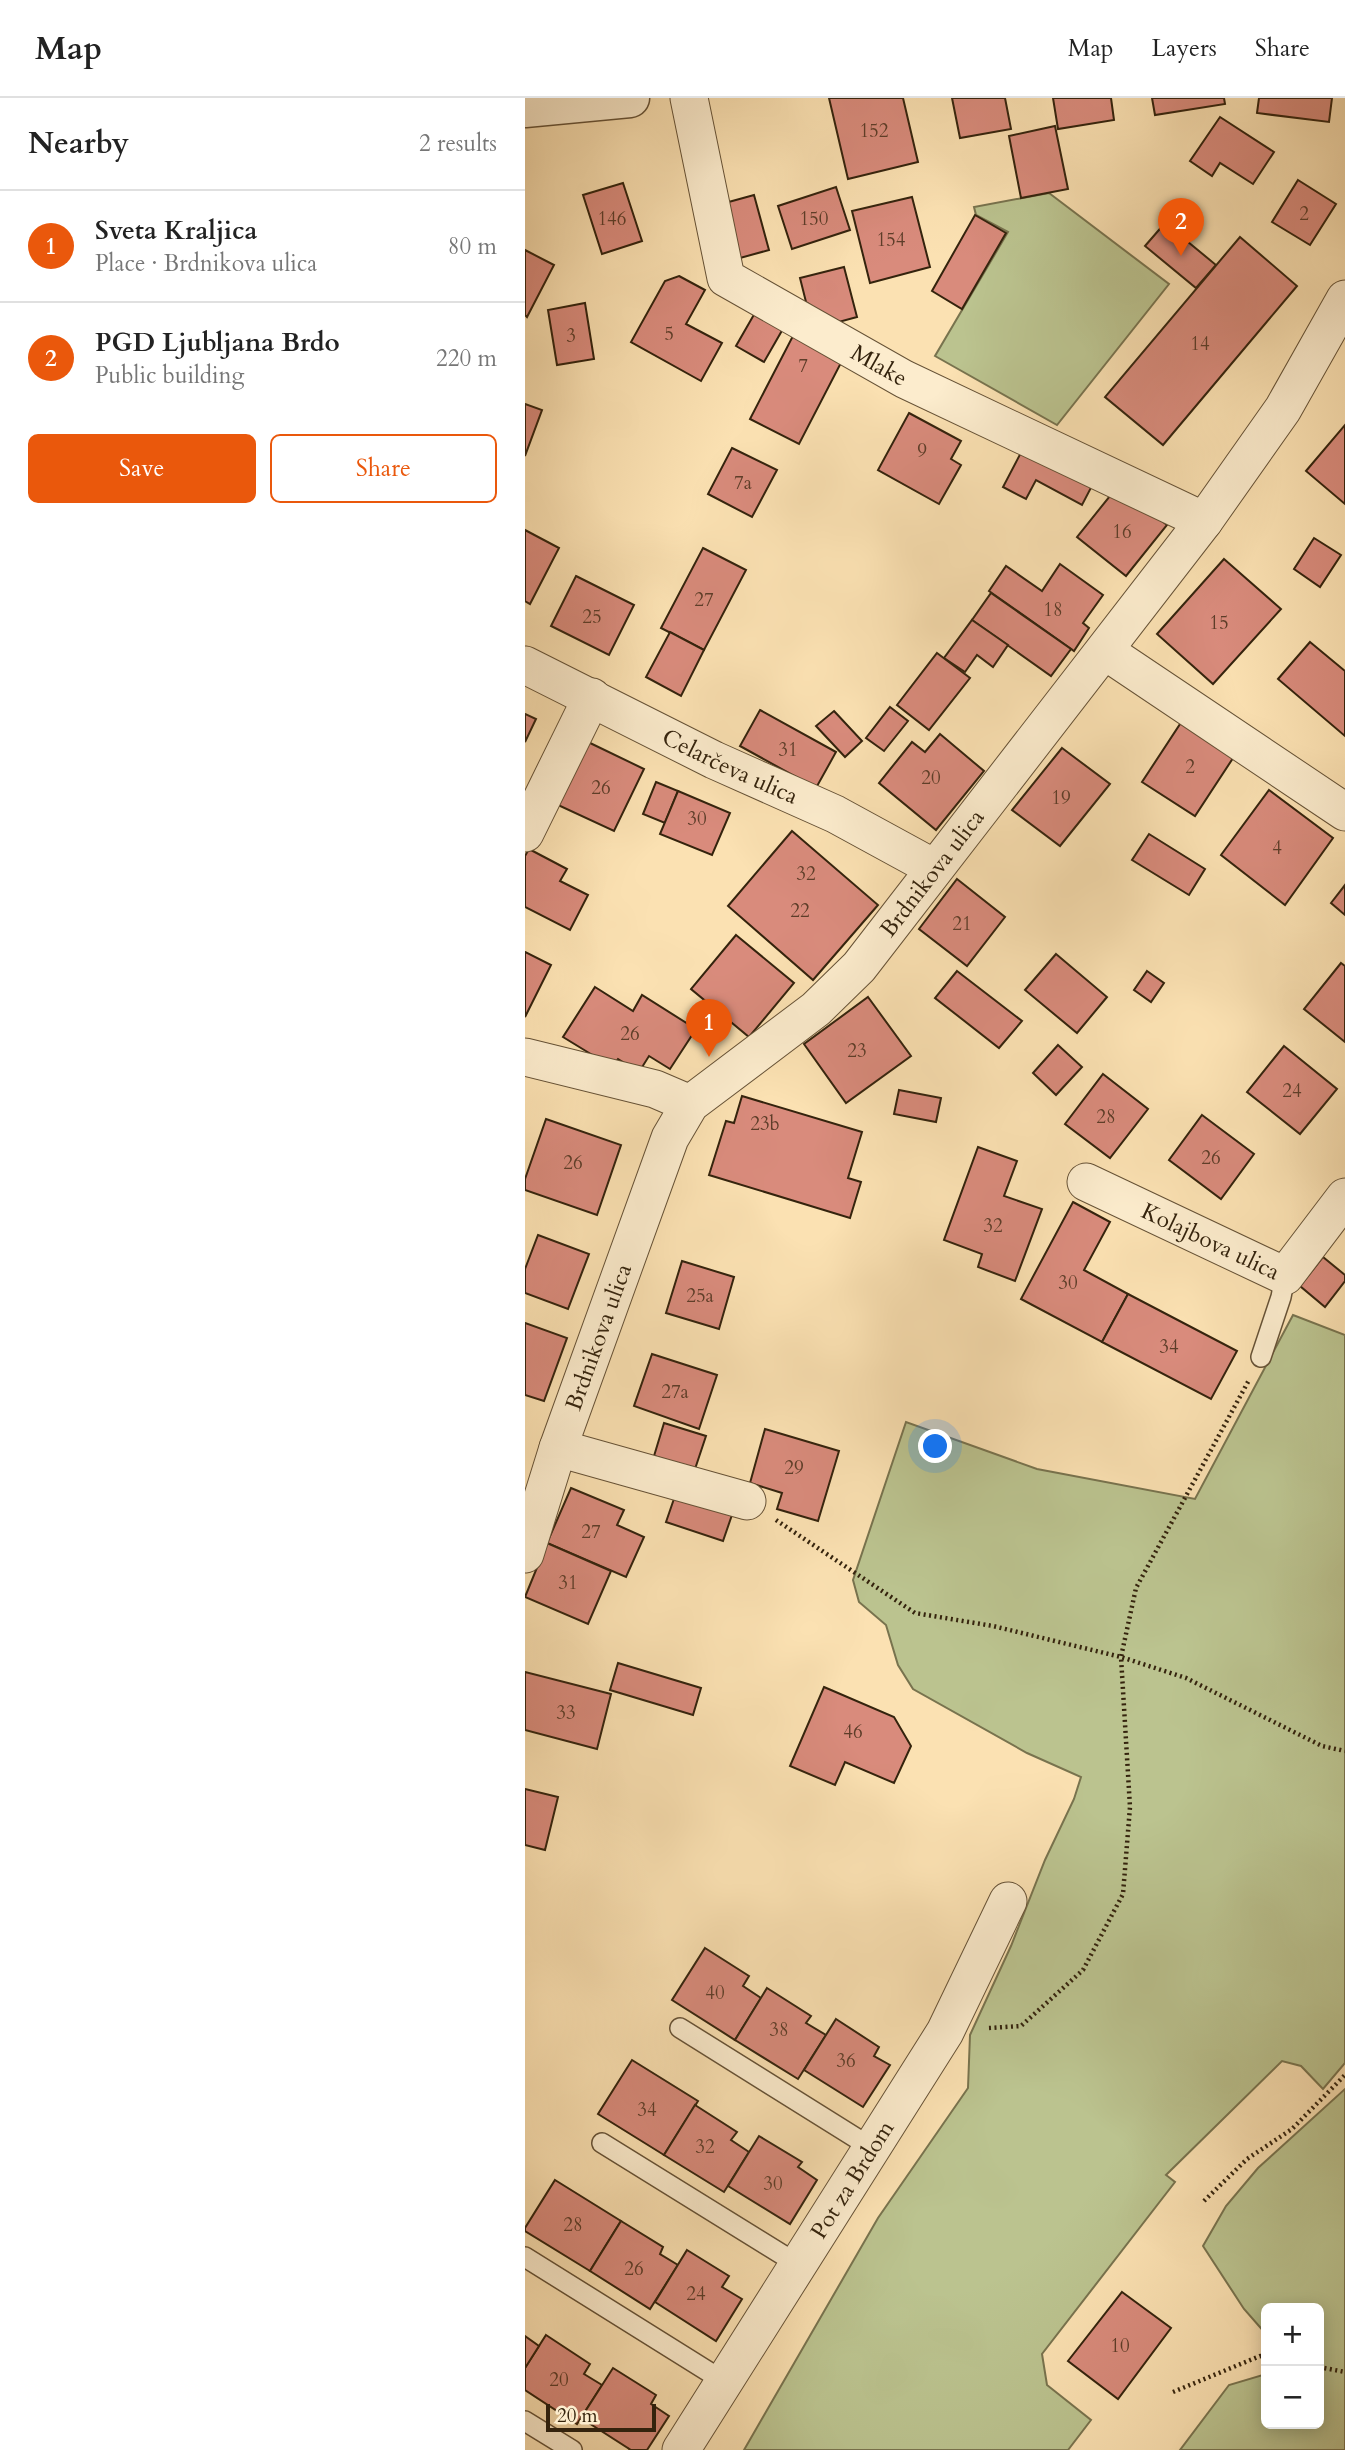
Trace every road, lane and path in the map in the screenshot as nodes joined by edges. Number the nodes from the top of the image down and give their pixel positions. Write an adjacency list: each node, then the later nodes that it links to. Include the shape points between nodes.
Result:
1 (630, 98): 3 (street)
2 (689, 98): 5 (street, Mlake, via 726,278 904,379)
3 (525, 108)
4 (1345, 299): 5 (street, Brdnikova ulica, via 1283,409)
5 (1204, 521): 6 (street, Brdnikova ulica)
6 (1105, 651): 9 (street); 11 (street, Brdnikova ulica)
7 (525, 665): 8 (street, Celarčeva ulica)
8 (592, 697): 10 (street); 11 (street, Celarčeva ulica, via 835,814)
9 (1342, 803)
10 (525, 833)
11 (934, 868): 13 (street, Brdnikova ulica, via 859,967 817,1009)
12 (525, 1057): 13 (street, via 656,1089)
13 (690, 1104): 18 (street, Brdnikova ulica, via 670,1138)
14 (1086, 1182): 16 (street, Kolajbova ulica)
15 (1345, 1197): 16 (street, Kolajbova ulica)
16 (1285, 1276): 17 (lane)
17 (1261, 1357): 21 (path, via 1136,1588)
18 (558, 1448): 19 (street); 20 (street, Brdnikova ulica)
19 (747, 1501): 21 (path, via 915,1613 993,1626)
20 (525, 1555)
21 (1121, 1657): 22 (path, via 1186,1678 1322,1746); 25 (path, via 1130,1807 1123,1894 1083,1970 1021,2026)
22 (1345, 1751)
23 (1008, 1901): 25 (street, Pot za Brdom)
24 (680, 2028): 28 (lane)
25 (945, 2032): 28 (street, Pot za Brdom)
26 (1345, 2075): 29 (path, via 1291,2129 1247,2159)
27 (601, 2143): 31 (lane)
28 (872, 2148): 31 (street, Pot za Brdom)
29 (1204, 2201)
30 (525, 2257): 35 (lane)
31 (799, 2265): 35 (street, Pot za Brdom)
32 (1261, 2356): 36 (path)
33 (1324, 2368): 34 (path)
34 (1345, 2372)
35 (726, 2382): 39 (street, Pot za Brdom)
36 (1173, 2392)
37 (525, 2420): 38 (lane)
38 (572, 2450)
39 (681, 2450)

